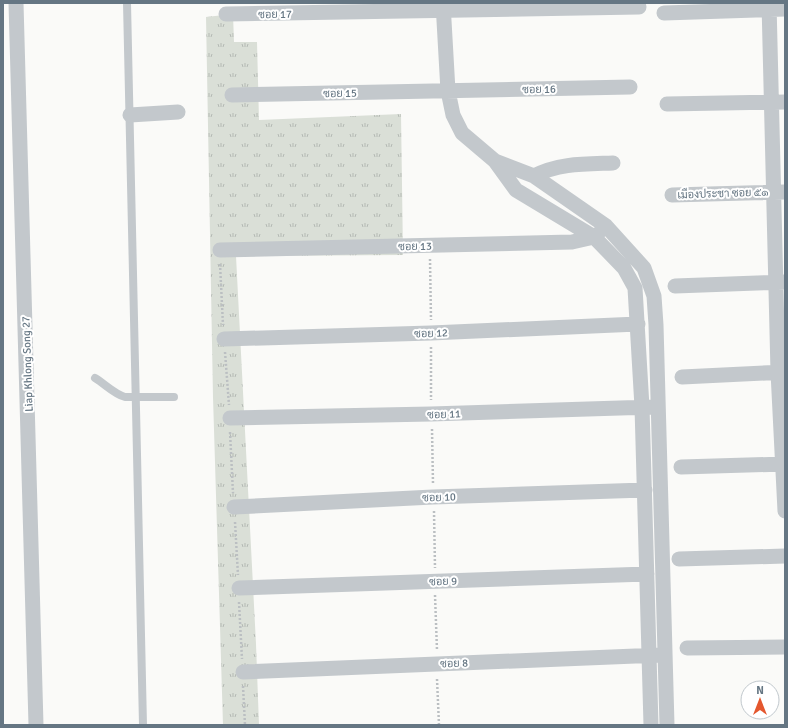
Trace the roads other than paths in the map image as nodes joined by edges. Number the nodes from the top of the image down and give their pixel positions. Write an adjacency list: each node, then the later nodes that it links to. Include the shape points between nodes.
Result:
1 (16, 3): 50 (street, Liap Khlong Song 27)
2 (127, 3): 15 (lane)
3 (443, 6): 5 (street, ซอย 17); 8 (street, ซอย 17); 10 (street)
4 (769, 6): 6 (street); 7 (street); 12 (street)
5 (639, 7)
6 (785, 9)
7 (664, 13)
8 (226, 14)
9 (630, 87): 10 (street, ซอย 16)
10 (448, 91): 11 (street, ซอย 15); 16 (street, via 453,115 462,133)
11 (232, 95)
12 (778, 102): 13 (street); 19 (street)
13 (667, 104)
14 (178, 112): 15 (street)
15 (130, 114): 31 (lane)
16 (495, 161): 18 (street); 22 (street, via 516,190)
17 (613, 163): 18 (street, via 563,165)
18 (534, 176): 21 (street)
19 (780, 192): 20 (street, เมืองประชา ซอย ๕๑); 24 (street)
20 (672, 195)
21 (606, 226): 22 (street, ซอย 13); 34 (street, via 635,256 650,282 654,296)
22 (594, 237): 23 (street, ซอย 13, via 572,242); 26 (street, via 630,277 635,288)
23 (220, 250)
24 (780, 282): 25 (street); 28 (street)
25 (675, 286)
26 (638, 324): 27 (street, ซอย 12, via 423,334); 33 (street)
27 (224, 338)
28 (782, 372): 29 (street); 36 (street)
29 (682, 377)
30 (95, 378): 31 (lane, via 118,395)
31 (136, 397): 32 (lane); 51 (lane)
32 (174, 397)
33 (642, 407): 34 (street, ซอย 11); 35 (street, ซอย 11); 38 (street)
34 (659, 407): 47 (street)
35 (230, 418)
36 (784, 464): 37 (street); 40 (street)
37 (681, 467)
38 (645, 490): 39 (street, ซอย 10); 43 (street)
39 (234, 507)
40 (785, 511)
41 (785, 556): 42 (street)
42 (679, 559)
43 (647, 574): 44 (street, ซอย 9); 48 (street)
44 (239, 588)
45 (785, 647): 46 (street)
46 (687, 648)
47 (665, 655): 48 (street, ซอย 8); 53 (street)
48 (649, 656): 49 (street, ซอย 8); 52 (street)
49 (243, 672)
50 (36, 725)
51 (142, 725)
52 (651, 725)
53 (667, 725)

